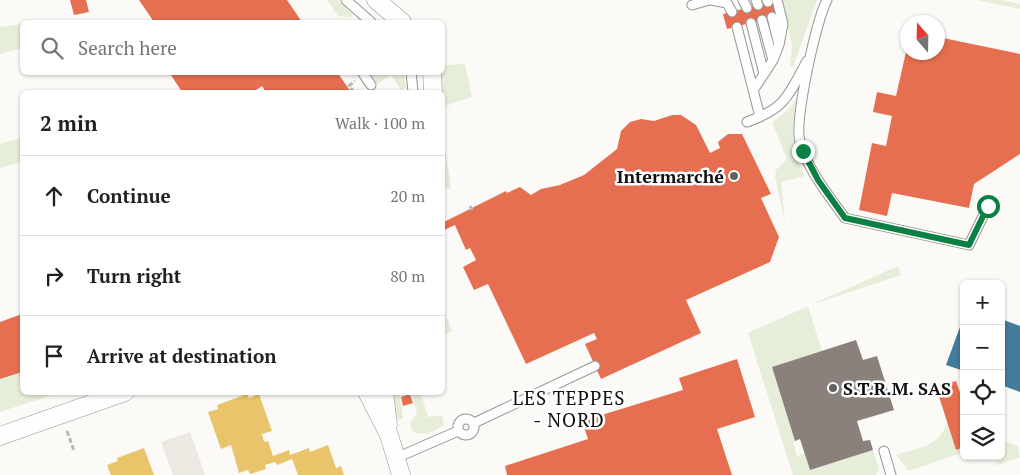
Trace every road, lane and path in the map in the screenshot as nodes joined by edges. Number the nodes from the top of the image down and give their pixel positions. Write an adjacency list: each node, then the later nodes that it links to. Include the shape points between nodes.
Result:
1 (346, 0): 9 (lane)
2 (376, 0): 10 (street)
3 (708, 0): 6 (lane); 7 (lane, via 727,3)
4 (827, 0): 15 (lane, via 820,13)
5 (771, 1): 14 (lane, via 783,24)
6 (692, 5)
7 (732, 12)
8 (772, 17): 14 (lane)
9 (369, 20)
10 (400, 20)
11 (762, 20): 16 (lane)
12 (751, 23): 17 (lane)
13 (737, 27): 23 (lane)
14 (780, 45): 16 (lane)
15 (811, 53): 27 (lane, via 787,97 773,111); 29 (lane, via 798,136 812,171 845,218 969,245)
16 (773, 60): 17 (lane)
17 (764, 74): 23 (lane)
18 (364, 75): 21 (lane)
19 (411, 75): 25 (lane)
20 (432, 75): 26 (street)
21 (371, 85)
22 (349, 86): 24 (path)
23 (754, 89): 27 (lane)
24 (352, 90)
25 (413, 90)
26 (433, 90)
27 (760, 117): 28 (lane)
28 (747, 122)
29 (988, 206)
30 (595, 366): 37 (lane, via 474,423 474,431 470,435 458,431)
31 (117, 395): 35 (street)
32 (369, 395): 34 (street)
33 (384, 395): 34 (street)
34 (389, 435): 37 (street)
35 (0, 436)
36 (884, 451): 38 (lane)
37 (398, 467)
38 (891, 475)

